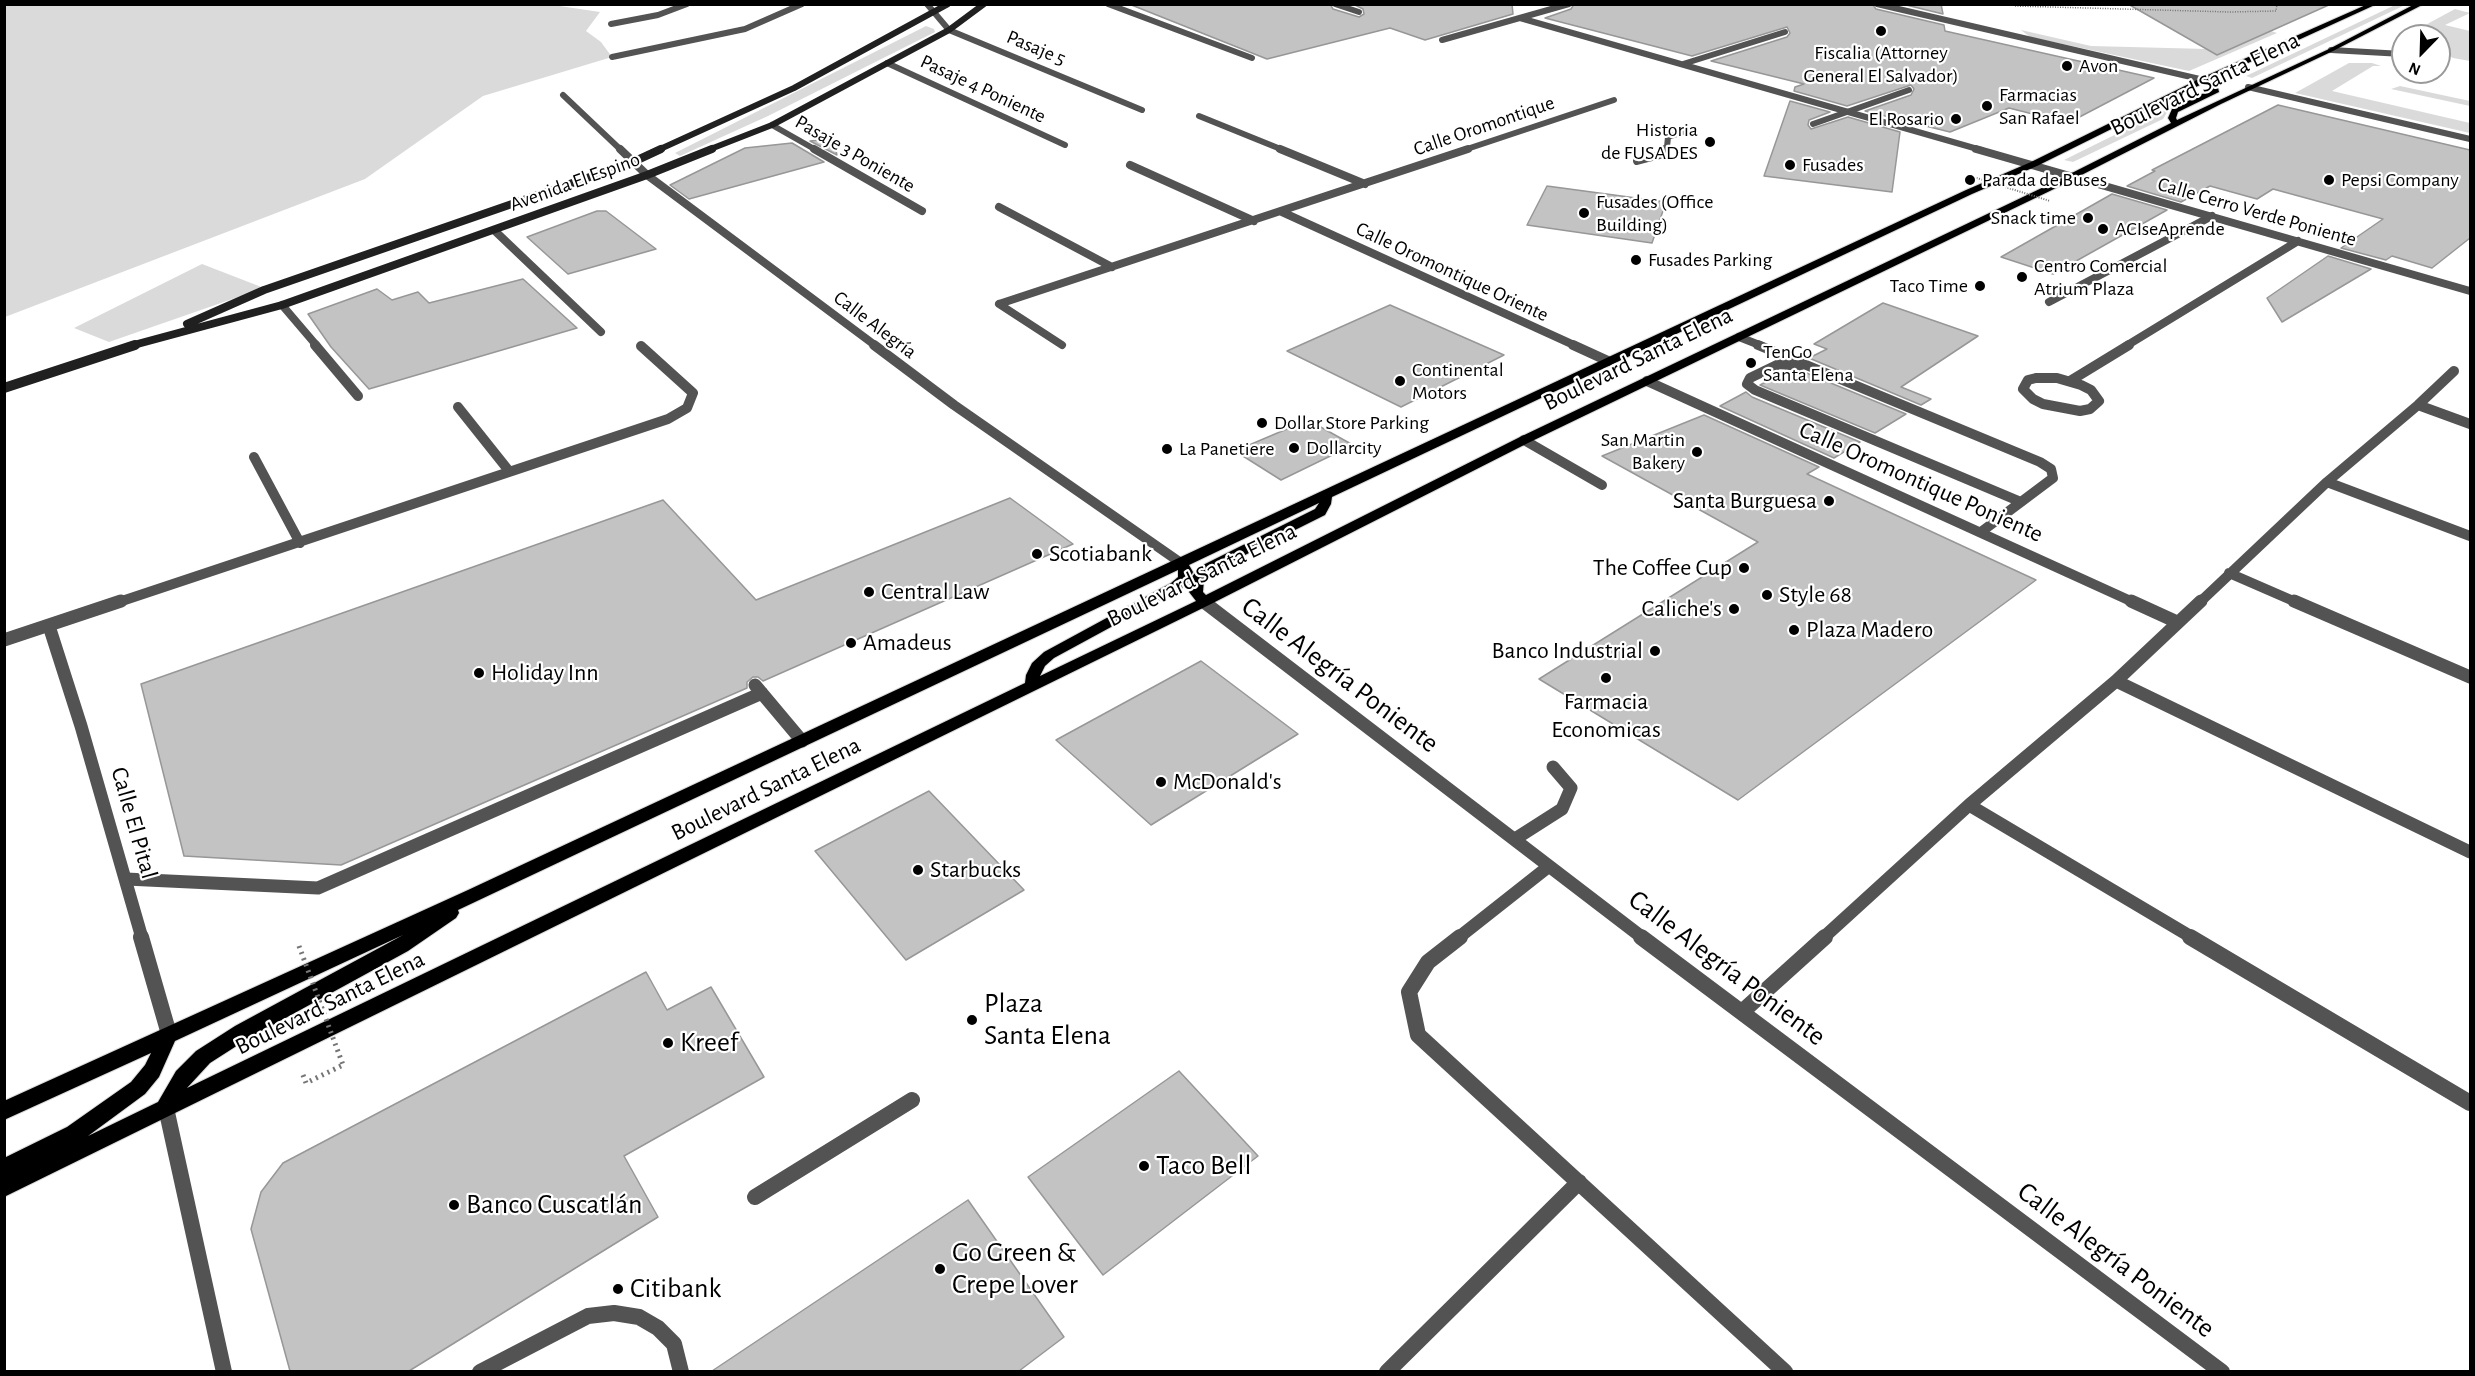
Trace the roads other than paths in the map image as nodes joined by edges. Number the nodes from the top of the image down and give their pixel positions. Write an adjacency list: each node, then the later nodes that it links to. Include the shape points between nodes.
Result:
1 (687, 4): 15 (street, via 658,15)
2 (802, 4): 22 (street, via 745,29)
3 (927, 4): 12 (street)
4 (948, 4): 12 (main road, Avenida El Espino)
5 (984, 4): 16 (main road, Avenida El Espino)
6 (1108, 4): 23 (street)
7 (1335, 4): 13 (street)
8 (1569, 4): 14 (street)
9 (1877, 4): 26 (street)
10 (2374, 4): 20 (main road, Boulevard Santa Elena)
11 (2421, 4): 19 (main road, Boulevard Santa Elena)
12 (936, 12): 16 (street); 41 (main road, Avenida El Espino, via 794,87)
13 (1359, 12)
14 (1520, 18): 18 (street); 25 (street, Calle Cerro Verde Poniente)
15 (611, 24)
16 (949, 30): 24 (main road, Avenida El Espino); 31 (street, Pasaje 5)
17 (1785, 32): 25 (street)
18 (1442, 40)
19 (2331, 50): 21 (street); 27 (main road, Boulevard Santa Elena)
20 (2271, 52): 26 (main road, Boulevard Santa Elena); 27 (main road, via 2273,56 2267,62 2231,78 2232,82)
21 (2391, 53)
22 (612, 57)
23 (1252, 58)
24 (887, 63): 36 (main road, Avenida El Espino); 39 (street, Pasaje 4 Poniente)
25 (1683, 64): 32 (street, Calle Cerro Verde Poniente)
26 (2204, 80): 35 (main road, via 2213,83 2216,90 2175,111 2172,118); 42 (main road, Boulevard Santa Elena)
27 (2248, 87): 35 (main road, Boulevard Santa Elena); 38 (street)
28 (1909, 90): 32 (street)
29 (563, 95): 41 (street, Calle Alegría)
30 (1614, 100): 46 (street, Calle Oromontique)
31 (1142, 110)
32 (1850, 112): 34 (street); 42 (street, Calle Cerro Verde Poniente)
33 (1199, 116): 46 (street)
34 (1813, 124)
35 (2176, 124): 45 (main road, Boulevard Santa Elena)
36 (772, 125): 44 (main road, Avenida El Espino); 48 (street, Pasaje 3 Poniente)
37 (1692, 129): 40 (street, via 1668,137 1667,147 1660,155)
38 (2470, 139)
39 (1065, 146)
40 (1637, 161)
41 (633, 162): 44 (street, Calle Alegría); 60 (main road, Avenida El Espino, via 264,290)
42 (2034, 164): 45 (street, Calle Cerro Verde Poniente); 63 (main road, Boulevard Santa Elena)
43 (1130, 165): 51 (street)
44 (647, 176): 52 (main road, Avenida El Espino); 83 (street, Calle Alegría, via 954,405)
45 (2074, 176): 50 (street, Calle Cerro Verde Poniente); 59 (main road, Boulevard Santa Elena)
46 (1365, 184): 49 (street, Calle Oromontique)
47 (999, 207): 54 (street)
48 (922, 211)
49 (1282, 212): 51 (street, Calle Oromontique); 63 (street, Calle Oromontique Oriente)
50 (2212, 216): 53 (street, Calle Cerro Verde Poniente); 56 (street)
51 (1254, 221): 54 (street, Calle Oromontique)
52 (495, 231): 57 (main road, Avenida El Espino); 58 (street)
53 (2298, 241): 55 (street, Calle Cerro Verde Poniente); 67 (street)
54 (1112, 267): 61 (street, Calle Oromontique, via 999,304)
55 (2470, 291)
56 (2049, 303)
57 (282, 305): 60 (main road, Avenida El Espino); 69 (street)
58 (601, 332)
59 (1739, 336): 64 (street); 66 (main road, Boulevard Santa Elena)
60 (156, 338): 68 (main road, Avenida El Espino)
61 (1062, 345)
62 (640, 346): 75 (street, via 693,393 687,408 668,419)
63 (1608, 361): 78 (main road, Boulevard Santa Elena)
64 (1817, 368): 79 (street, via 2051,469 2053,478); 79 (street, via 1779,364 1749,378 1747,384)
65 (2454, 371): 70 (street)
66 (1647, 381): 73 (main road, Boulevard Santa Elena); 80 (street, Calle Oromontique Poniente)
67 (2070, 381): 67 (street, via 2091,390 2097,396 2096,406 2080,411 2055,408 2033,399 2023,389 2028,380 2036,378)
68 (4, 388)
69 (358, 396)
70 (2418, 405): 72 (street); 76 (street)
71 (458, 406): 75 (street)
72 (2470, 424)
73 (1524, 440): 77 (street); 85 (main road, Boulevard Santa Elena)
74 (254, 457): 82 (street)
75 (508, 471): 82 (street)
76 (2327, 482): 81 (street); 84 (street)
77 (1602, 485)
78 (1326, 495): 83 (main road, Boulevard Santa Elena); 85 (main road, via 1320,512 1206,569 1197,579 1196,592)
79 (2021, 502): 80 (street)
80 (1980, 532): 86 (street, Calle Oromontique Poniente)
81 (2470, 536)
82 (300, 543): 87 (street)
83 (1182, 563): 91 (main road, via 1186,572 1176,586 1049,655 1039,663); 92 (main road, Boulevard Santa Elena)
84 (2229, 573): 86 (street); 89 (street)
85 (1204, 602): 91 (main road, Boulevard Santa Elena); 95 (street, Calle Alegría Poniente)
86 (2177, 622): 90 (street)
87 (50, 626): 88 (street); 98 (street, Calle El Pital)
88 (4, 640)
89 (2470, 677)
90 (2116, 681): 94 (street); 96 (street)
91 (1032, 686): 104 (main road, Boulevard Santa Elena)
92 (802, 741): 98 (street, via 758,689 318,888); 99 (main road, Boulevard Santa Elena)
93 (1553, 767): 95 (street, via 1571,788 1562,809)
94 (1969, 805): 100 (street); 103 (street)
95 (1515, 839): 97 (street, Calle Alegría Poniente)
96 (2470, 852)
97 (1548, 867): 100 (street, Calle Alegría Poniente); 107 (street, via 1428,962 1409,992 1418,1035)
98 (126, 879): 101 (street, Calle El Pital)
99 (474, 895): 101 (main road, Boulevard Santa Elena); 104 (main road, via 402,946 203,1057 183,1077)
100 (1743, 1011): 115 (street, Calle Alegría Poniente)
101 (169, 1034): 105 (main road, Boulevard Santa Elena); 106 (main road, via 152,1071 138,1088 74,1134)
102 (912, 1100): 109 (street)
103 (2470, 1103)
104 (166, 1108): 108 (main road, Boulevard Santa Elena); 110 (street)
105 (4, 1111)
106 (4, 1169)
107 (1579, 1182): 113 (street); 114 (street)
108 (4, 1187)
109 (755, 1197)
110 (225, 1371)
111 (480, 1371): 112 (street, via 588,1316 615,1313 639,1317 658,1328 674,1344)
112 (681, 1371)
113 (1387, 1371)
114 (1785, 1371)
115 (2222, 1371)

